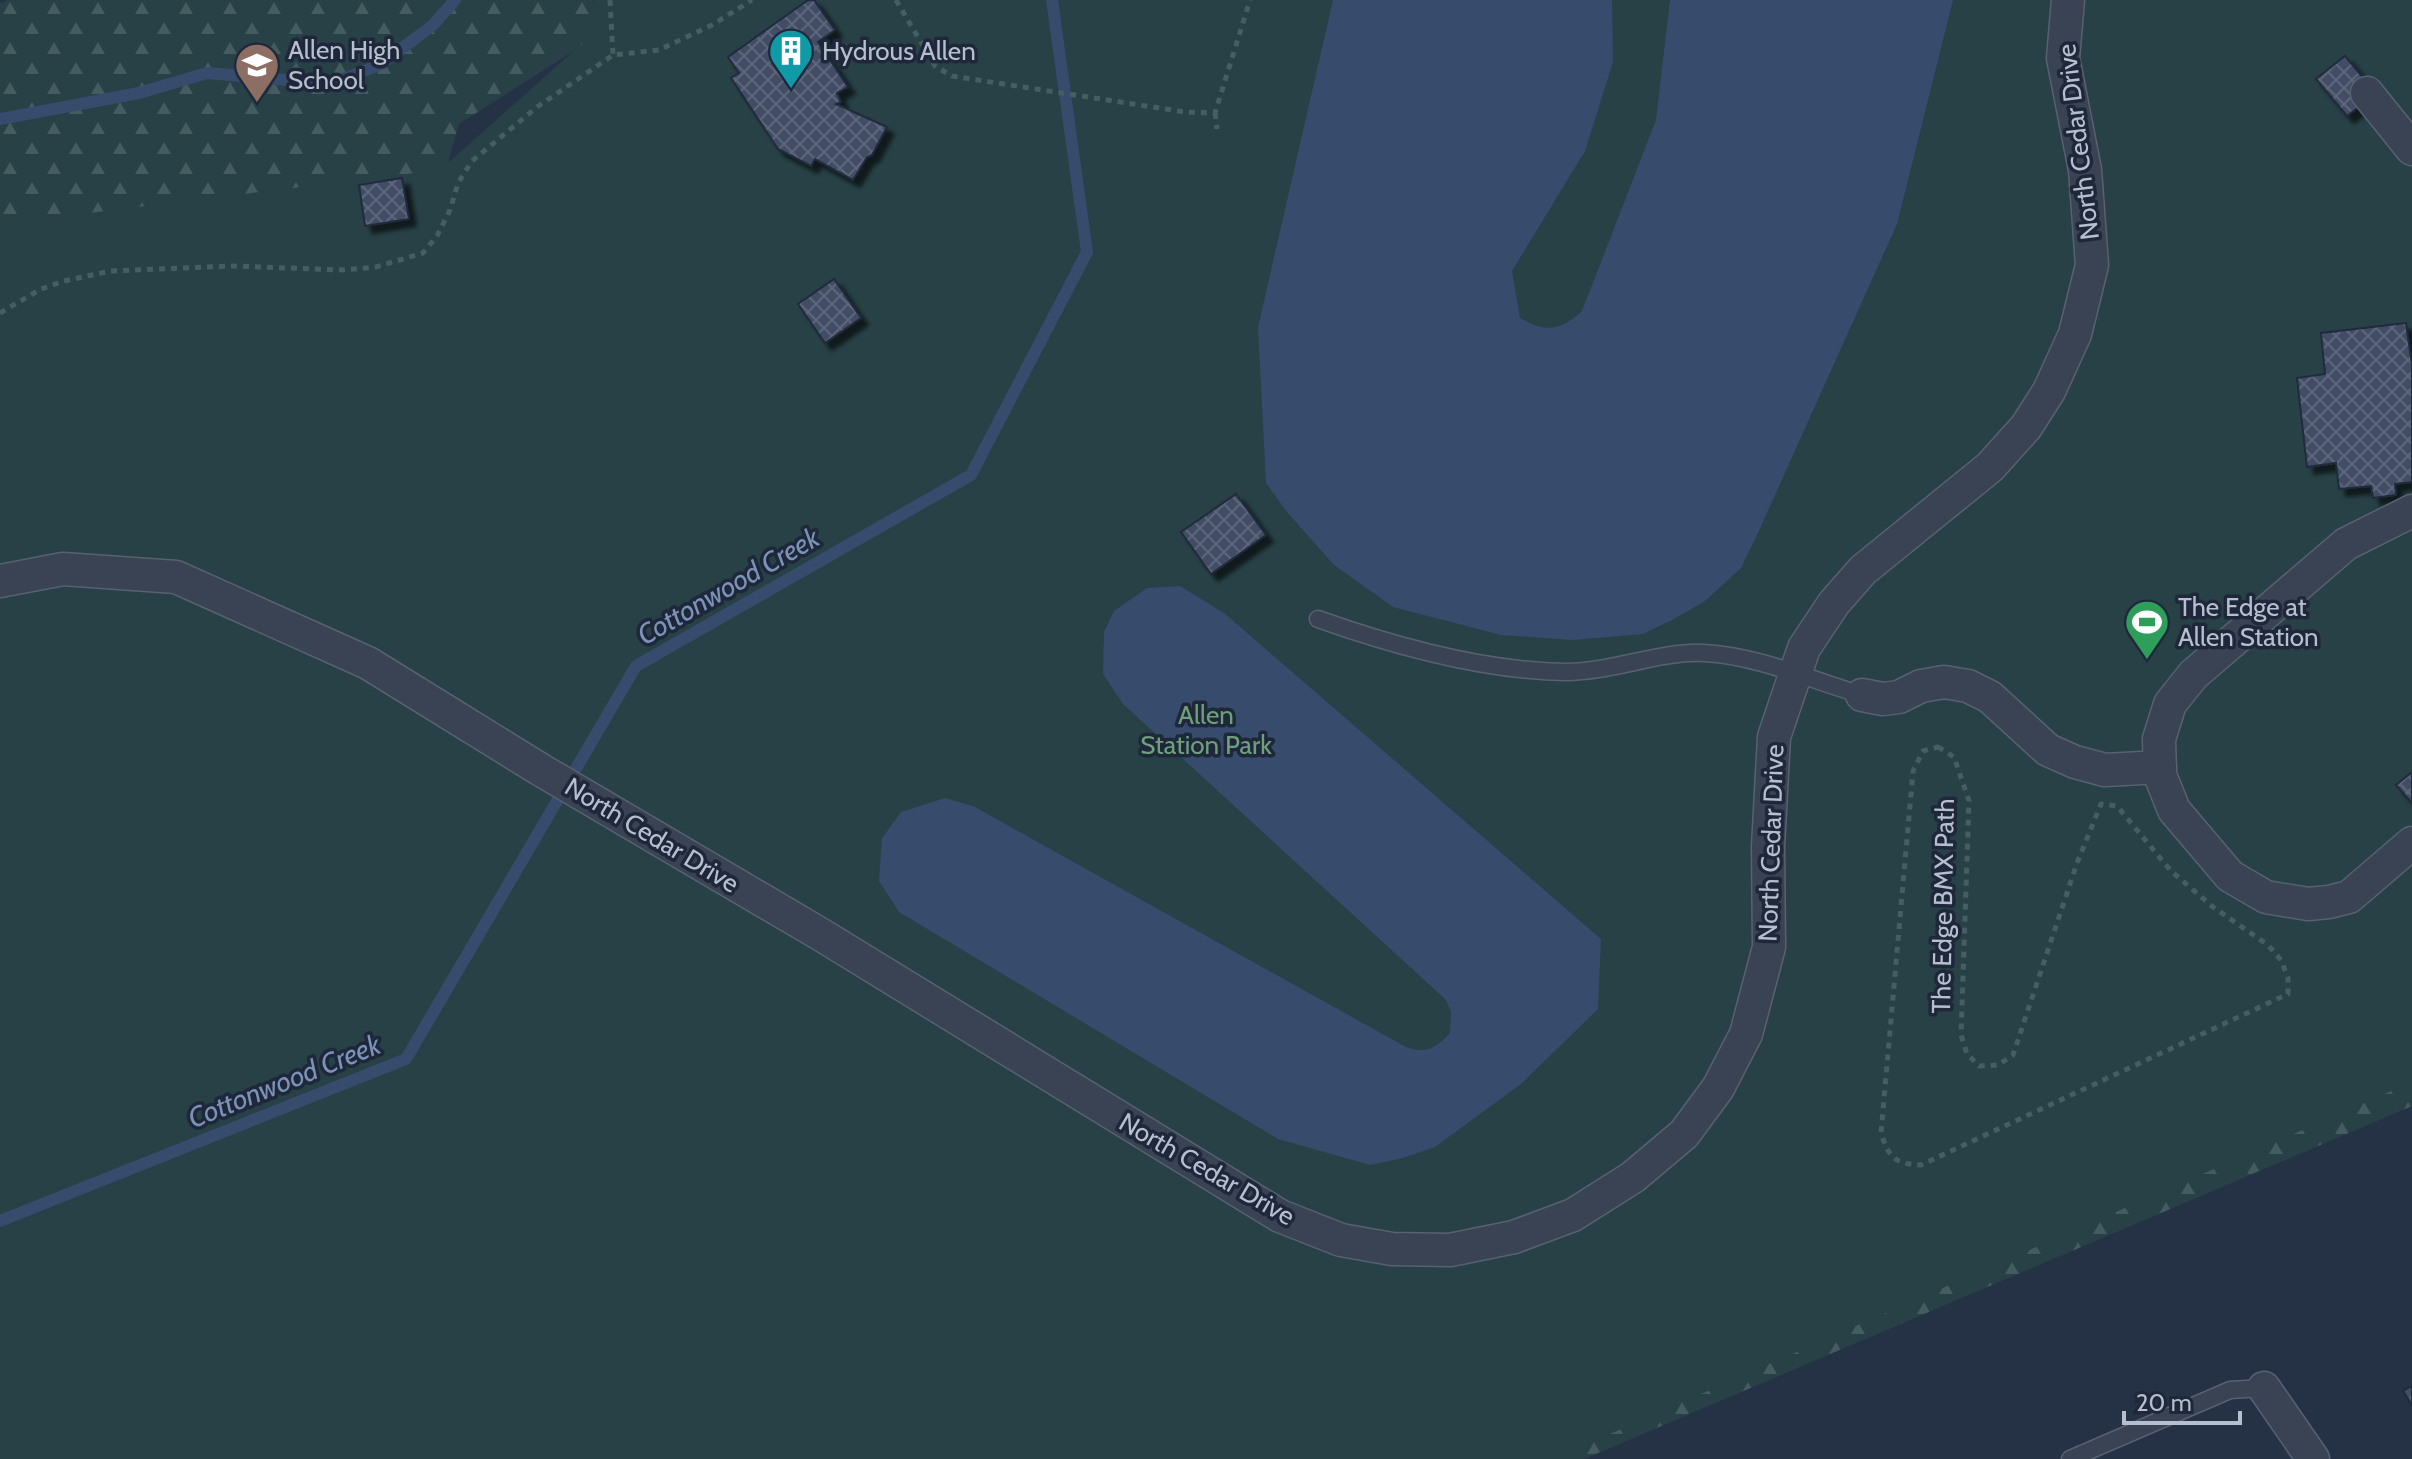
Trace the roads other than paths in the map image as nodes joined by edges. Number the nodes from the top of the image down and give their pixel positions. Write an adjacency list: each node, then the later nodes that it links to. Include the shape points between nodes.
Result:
1 (2068, 0): 7 (street, North Cedar Drive, via 2063,58 2085,170 2092,265 2075,334 2026,427 1990,467 1863,570 1804,648)
2 (2367, 93): 3 (street)
3 (2412, 149)
4 (2412, 511): 9 (street, via 2346,544 2193,675 2170,704 2159,739)
5 (0, 581): 7 (street, North Cedar Drive, via 63,569 176,577 368,663 1280,1216 1341,1240 1392,1249 1450,1250 1514,1237 1573,1215 1633,1177 1684,1134 1718,1088 1746,1034 1769,947 1774,737)
6 (1318, 619): 7 (lane, via 1437,654 1504,666 1567,672 1706,653)
7 (1797, 672): 8 (lane)
8 (1862, 695): 9 (street, via 1899,697 1944,682 1968,686 1990,697 2048,750 2075,762 2105,770)
9 (2160, 767): 10 (street, via 2174,810 2230,876 2266,897 2308,904 2349,897)
10 (2412, 843)
11 (2264, 1388): 12 (lane, via 2230,1390); 13 (street)
12 (2070, 1459)
13 (2313, 1459)

